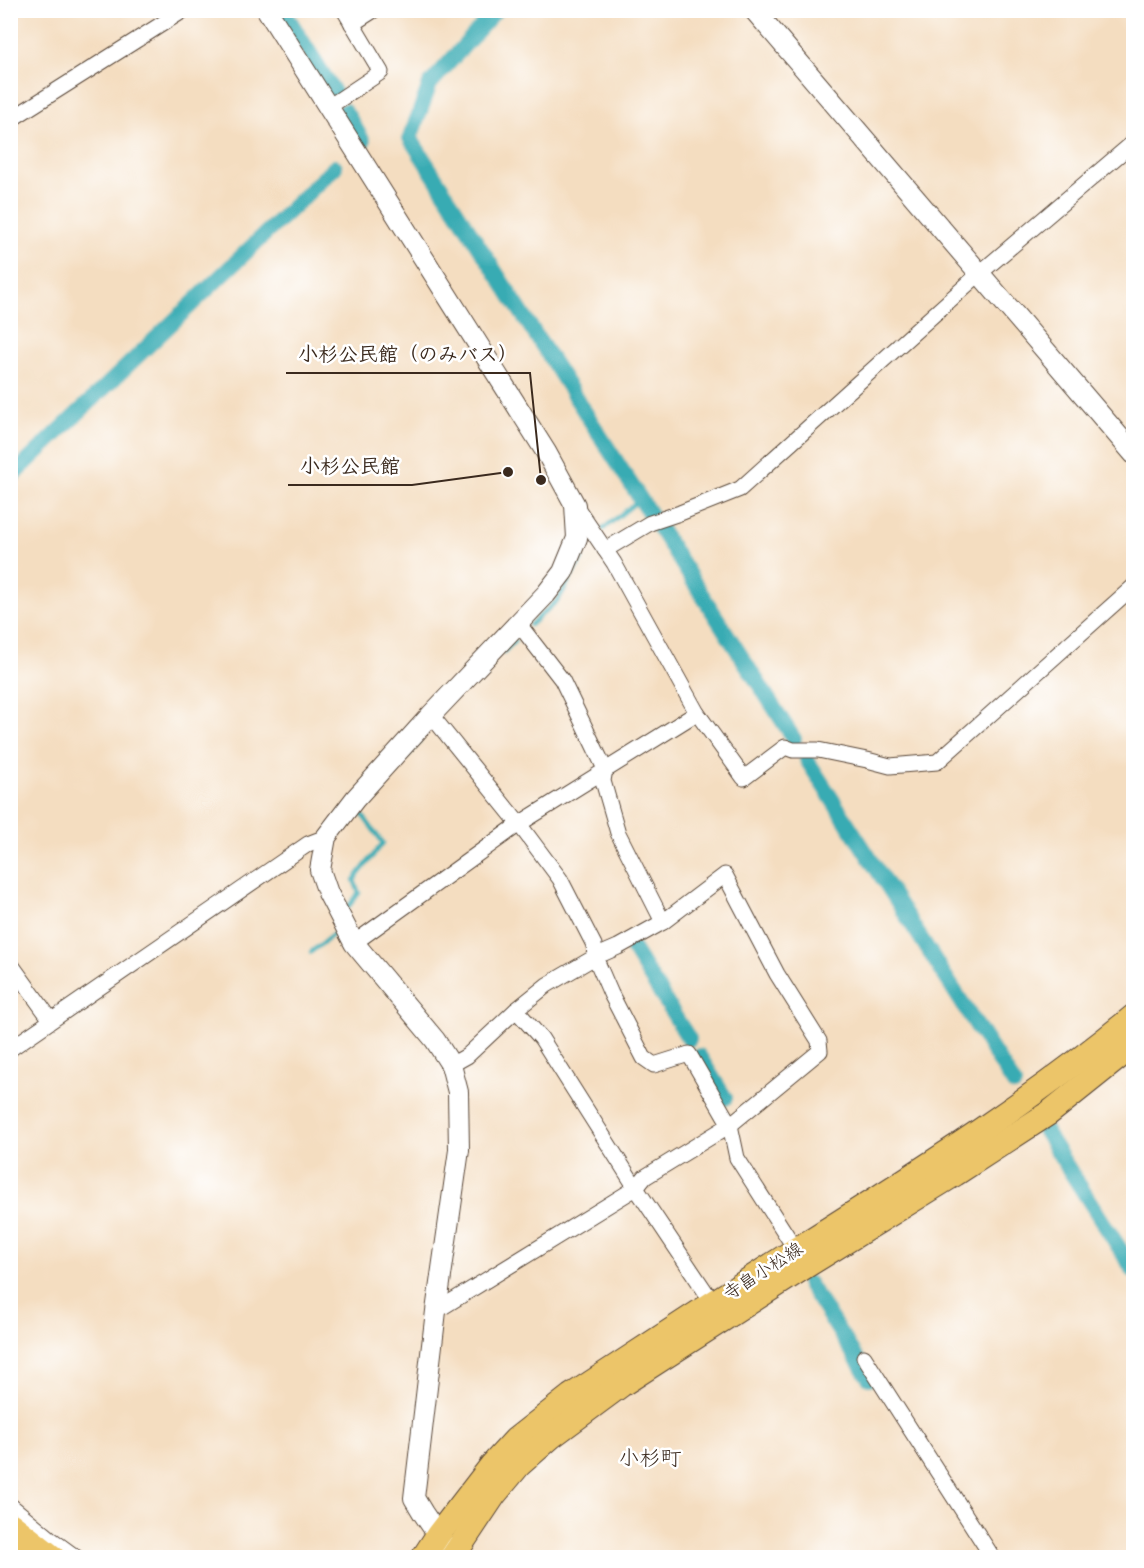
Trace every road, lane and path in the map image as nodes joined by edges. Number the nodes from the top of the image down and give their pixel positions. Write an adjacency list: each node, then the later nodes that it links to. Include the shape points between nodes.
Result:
1 (184, 10): 8 (street)
2 (267, 10): 7 (street)
3 (344, 10): 6 (street)
4 (374, 10): 6 (street)
5 (754, 10): 10 (street)
6 (352, 24): 7 (street, via 381,72)
7 (327, 108): 12 (street, via 546,452)
8 (10, 120)
9 (1134, 142): 10 (street)
10 (980, 273): 11 (street); 13 (street, via 740,489 650,523)
11 (1134, 454)
12 (575, 505): 13 (street); 15 (street, via 577,538 563,572)
13 (605, 550): 16 (street)
14 (1134, 586): 16 (street, via 937,762 890,766 785,747 744,778)
15 (518, 623): 17 (street); 18 (street, via 562,680)
16 (697, 713): 18 (street)
17 (431, 715): 19 (street); 20 (street)
18 (605, 769): 19 (street); 21 (street, via 603,781 618,833)
19 (519, 824): 22 (street); 23 (street, via 560,879 594,945)
20 (326, 837): 22 (street, via 320,870); 27 (street, via 308,844)
21 (663, 922): 23 (street); 31 (street, via 724,875 777,974 819,1041 820,1051)
22 (354, 944): 30 (street)
23 (596, 957): 25 (street, via 547,985); 31 (street, via 644,1058 654,1065 689,1054)
24 (10, 963): 27 (street)
25 (516, 1010): 30 (street); 32 (street, via 541,1038)
26 (1134, 1016): 33 (main road, 寺畠小松線, via 1036,1093)
27 (51, 1020): 29 (street)
28 (1134, 1045): 45 (main road, 寺畠小松線, via 1049,1113 631,1379 552,1436 519,1465 494,1495)
29 (10, 1049)
30 (452, 1065): 35 (street, via 458,1092 459,1150)
31 (730, 1125): 32 (street, via 645,1177); 33 (street, via 737,1158)
32 (636, 1188): 34 (street); 35 (street)
33 (796, 1250): 34 (main road, 寺畠小松線)
34 (713, 1303): 39 (main road, 寺畠小松線, via 571,1396 515,1440)
35 (436, 1311): 39 (street, via 414,1498)
36 (864, 1357): 46 (street)
37 (10, 1505): 43 (street)
38 (10, 1525): 42 (highway)
39 (438, 1534): 44 (main road, 寺畠小松線); 45 (street)
40 (10, 1554): 41 (highway)
41 (14, 1557)
42 (52, 1557)
43 (76, 1557)
44 (423, 1557)
45 (453, 1557)
46 (993, 1557)

